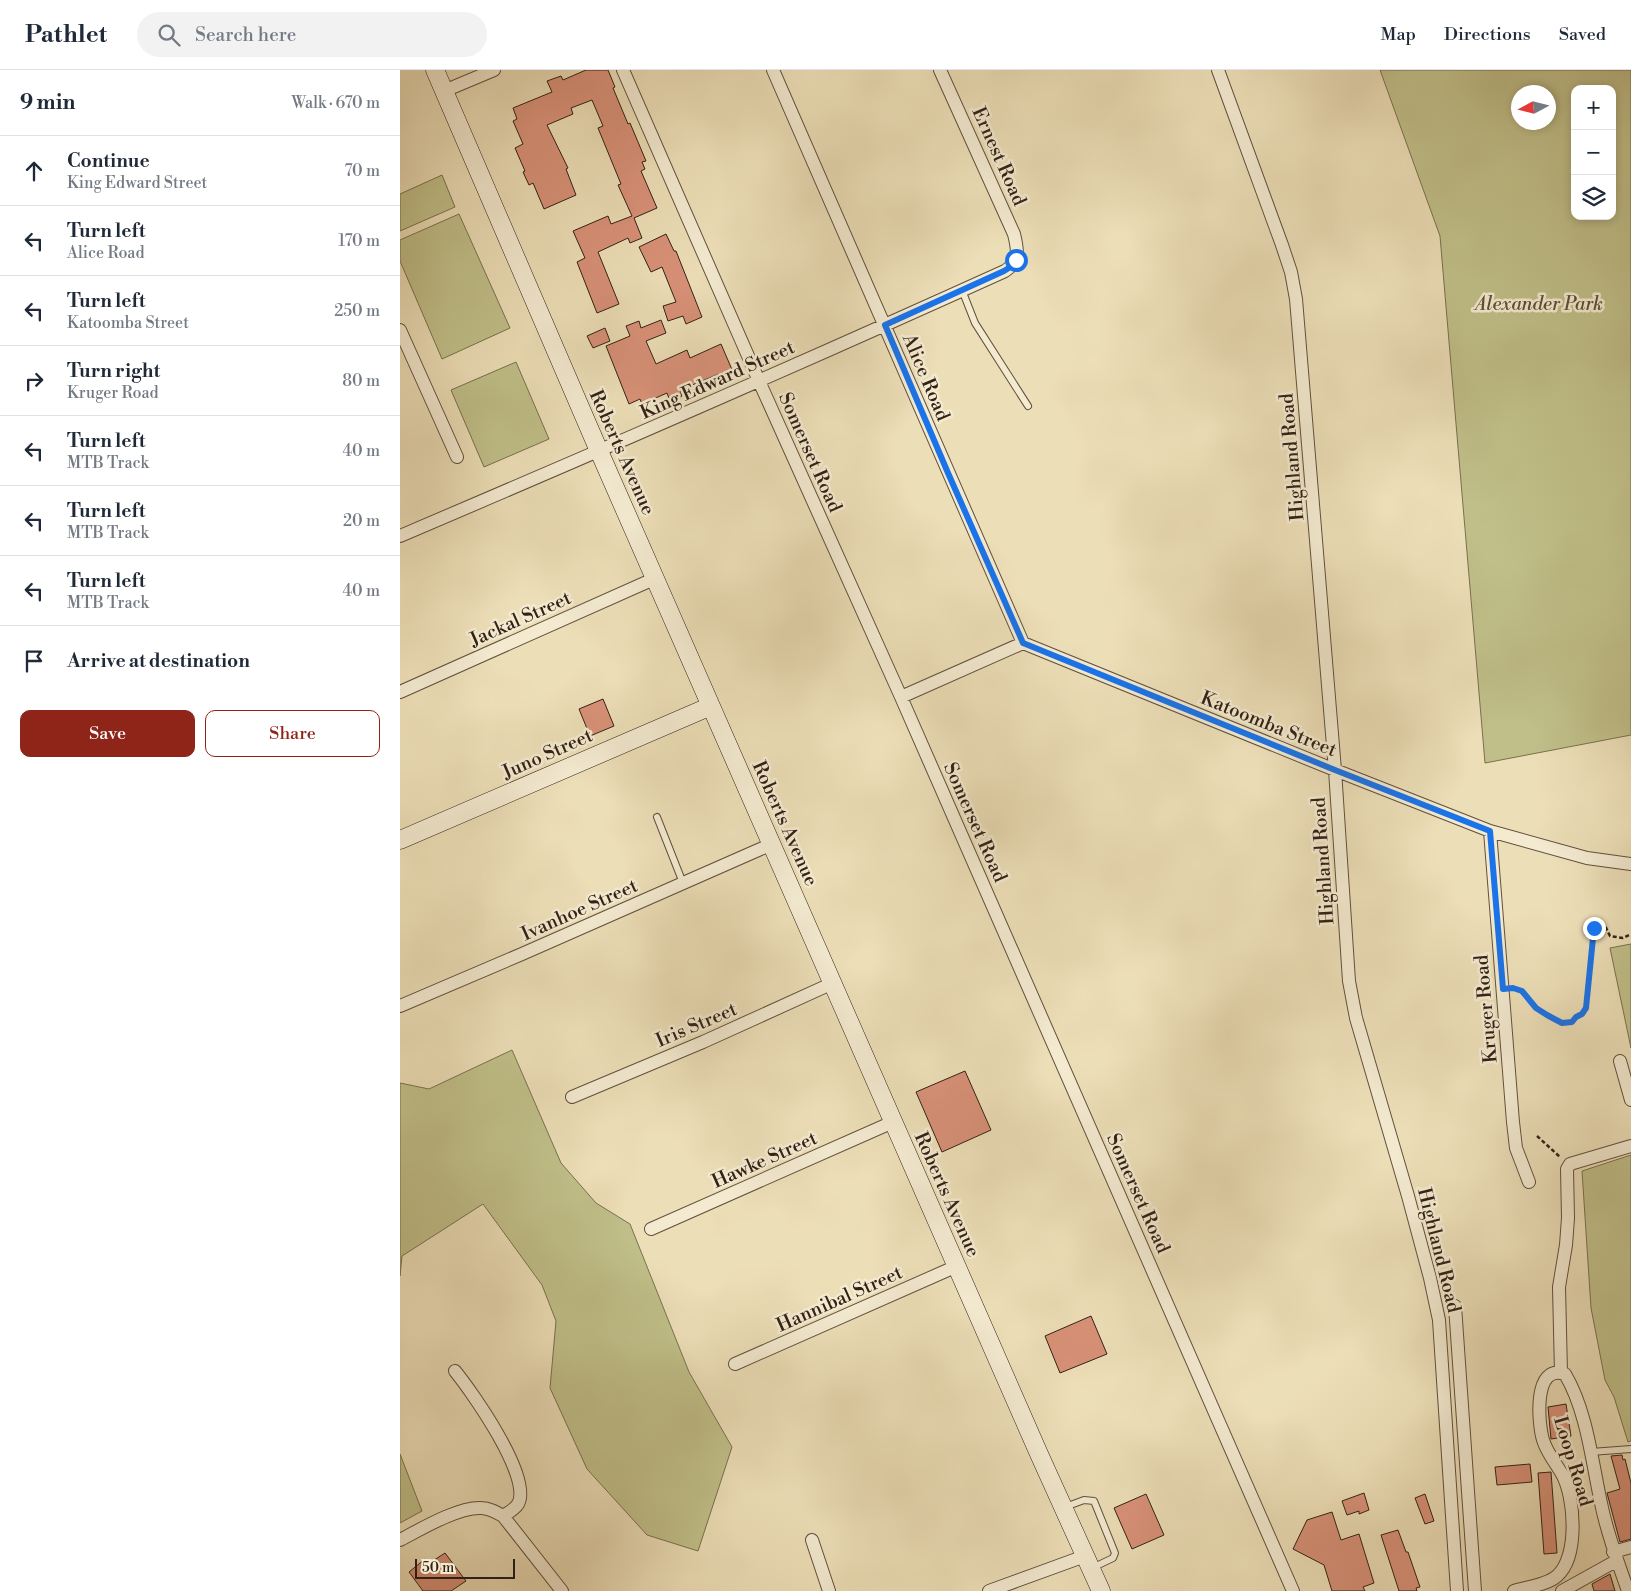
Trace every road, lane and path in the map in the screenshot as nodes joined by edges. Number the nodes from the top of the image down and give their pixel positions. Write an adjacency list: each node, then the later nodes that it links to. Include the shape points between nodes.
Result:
1 (435, 70): 7 (main road, Roberts Avenue)
2 (494, 70): 7 (street)
3 (623, 70): 12 (street, Somerset Road)
4 (773, 70): 10 (street, Alice Road)
5 (940, 70): 8 (street, Ernest Road, via 1014,234)
6 (1218, 70): 22 (street, Highland Road, via 1292,272)
7 (444, 91): 14 (main road, Roberts Avenue)
8 (1016, 260): 9 (street, King Edward Street, via 1004,271)
9 (962, 290): 10 (street, King Edward Street); 13 (lane, via 975,323)
10 (885, 325): 12 (street, King Edward Street); 18 (street, Alice Road)
11 (400, 330): 15 (street)
12 (759, 381): 14 (street, King Edward Street); 20 (street, Somerset Road)
13 (1028, 406)
14 (599, 452): 16 (street, King Edward Street); 17 (main road, Roberts Avenue)
15 (457, 457)
16 (400, 536)
17 (656, 578): 19 (street, Jackal Street); 21 (main road, Roberts Avenue)
18 (1023, 643): 20 (street); 22 (street, Katoomba Street)
19 (400, 692)
20 (901, 697): 60 (street, Somerset Road)
21 (712, 706): 25 (main road, Juno Street); 26 (main road, Roberts Avenue)
22 (1335, 770): 24 (street, Katoomba Street); 61 (street, Highland Road, via 1352,1000 1408,1196 1439,1320)
23 (657, 817): 28 (lane)
24 (1490, 831): 27 (street, Katoomba Street, via 1587,858); 31 (street, Kruger Road)
25 (400, 840)
26 (772, 844): 28 (street, Ivanhoe Street); 30 (main road, Roberts Avenue)
27 (1631, 864)
28 (683, 883): 32 (street, Ivanhoe Street)
29 (1631, 934): 31 (path, via 1623,938 1610,936 1605,926 1594,928 1586,1008 1572,1022 1562,1023 1547,1015 1536,1008 1522,991)
30 (833, 984): 34 (street, Iris Street); 36 (main road, Roberts Avenue)
31 (1503, 989): 40 (street, Kruger Road, via 1515,1142)
32 (400, 1006)
33 (1620, 1061): 35 (street)
34 (572, 1096)
35 (1631, 1100)
36 (893, 1122): 41 (street, Hawke Street); 42 (main road, Roberts Avenue)
37 (1537, 1136): 39 (path, via 1562,1158)
38 (1631, 1146): 39 (street, via 1570,1164)
39 (1567, 1169): 46 (street, via 1567,1227 1559,1288)
40 (1530, 1182)
41 (651, 1229)
42 (957, 1266): 44 (street, Hannibal Street); 49 (main road, Roberts Avenue)
43 (1455, 1306): 62 (street, Highland Road)
44 (735, 1364)
45 (455, 1371): 50 (street, via 492,1423 518,1480 519,1503)
46 (1561, 1373): 48 (street, Loop Road, via 1570,1382); 63 (street, Loop Road, via 1549,1375 1544,1381 1540,1426 1548,1453 1562,1474 1571,1499 1573,1539 1559,1575)
47 (1631, 1451): 48 (lane)
48 (1591, 1452): 54 (street, Loop Road)
49 (1064, 1508): 55 (main road, Roberts Avenue); 55 (lane, via 1084,1500 1094,1501 1115,1553 1113,1558)
50 (503, 1516): 51 (street, via 483,1508 471,1508); 56 (street)
51 (400, 1540)
52 (812, 1540): 57 (street)
53 (1631, 1547): 54 (street)
54 (1615, 1557): 64 (street); 65 (street, Loop Road)
55 (1088, 1563): 58 (street); 59 (main road, Roberts Avenue)
56 (562, 1591)
57 (830, 1591)
58 (989, 1591)
59 (1101, 1591)
60 (1293, 1591)
61 (1457, 1591)
62 (1475, 1591)
63 (1514, 1591)
64 (1562, 1591)
65 (1628, 1591)

